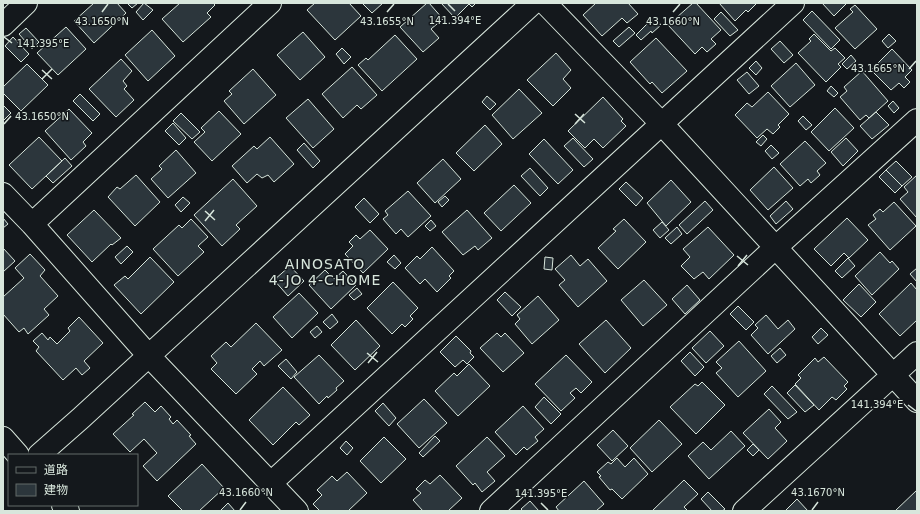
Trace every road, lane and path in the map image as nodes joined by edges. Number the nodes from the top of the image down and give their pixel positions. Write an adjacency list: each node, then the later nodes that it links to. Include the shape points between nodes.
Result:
1 (26, 3): 6 (street)
2 (270, 3): 10 (street)
3 (533, 3): 13 (street)
4 (545, 3): 8 (street)
5 (793, 3): 8 (street)
6 (3, 25)
7 (917, 120): 11 (street)
8 (661, 123): 11 (street); 19 (street)
9 (3, 194): 10 (street)
10 (32, 224): 13 (street)
11 (775, 248): 14 (street); 21 (street)
12 (917, 353): 14 (street)
13 (149, 356): 18 (street); 19 (street)
14 (893, 375): 15 (street); 22 (street)
15 (917, 401)
16 (3, 438): 17 (street)
17 (17, 454)
18 (40, 454)
19 (271, 483): 20 (street)
20 (297, 511)
21 (491, 511)
22 (744, 511)

